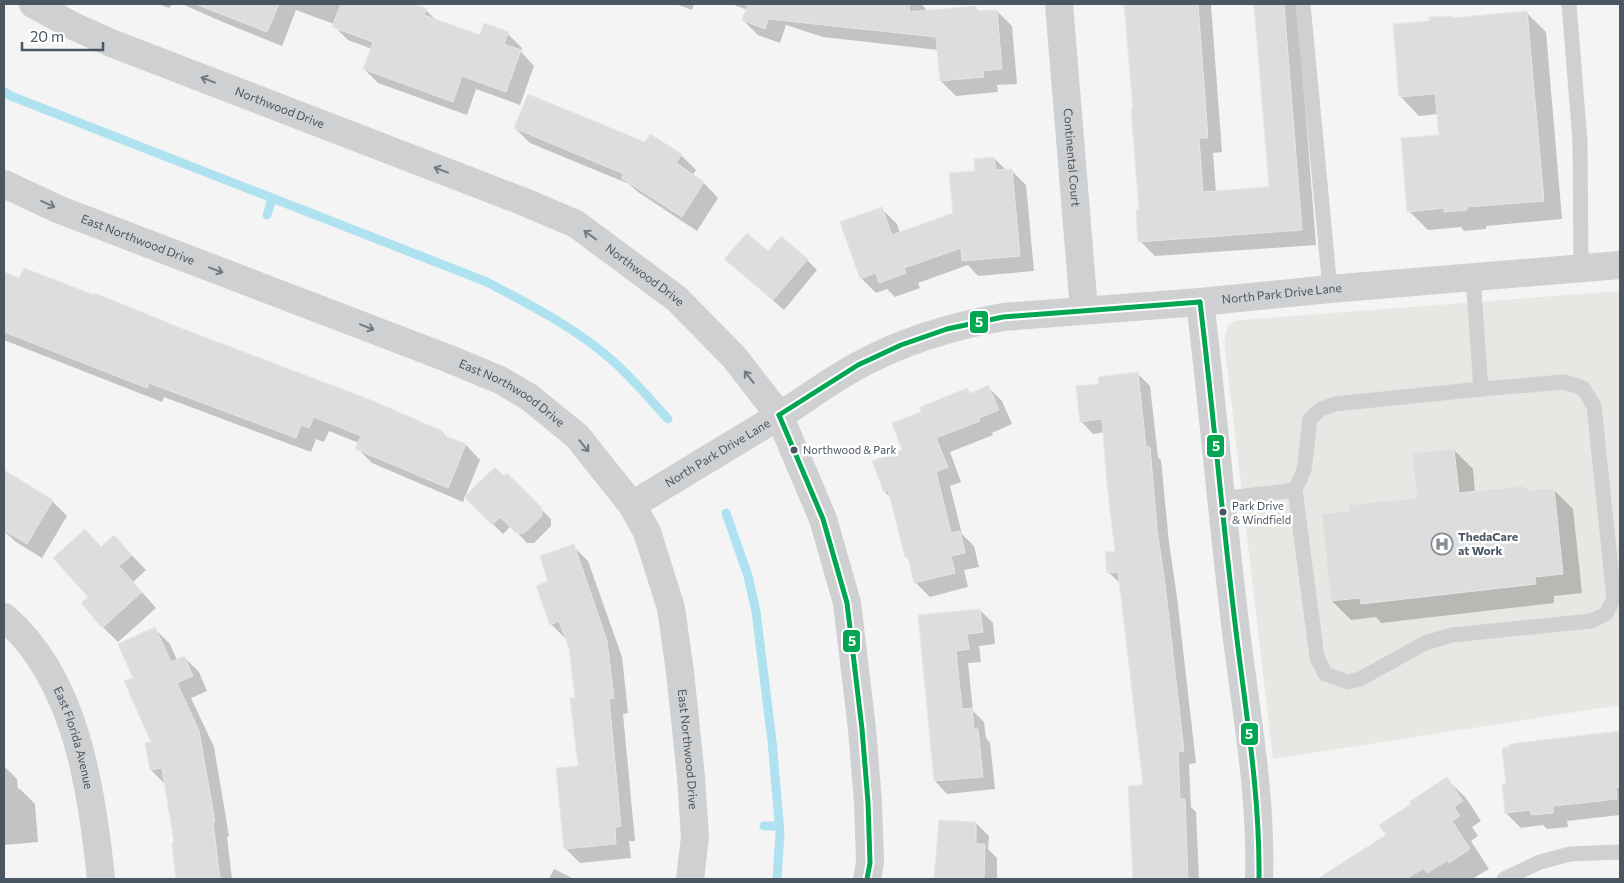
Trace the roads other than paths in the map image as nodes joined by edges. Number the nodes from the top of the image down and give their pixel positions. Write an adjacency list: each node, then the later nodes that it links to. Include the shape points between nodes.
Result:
1 (33, 4): 13 (street, Northwood Drive, one-way to 1, via 734,357 677,298 576,224 110,43)
2 (1059, 4): 11 (street, Continental Court)
3 (1303, 4): 9 (lane)
4 (1569, 4): 7 (lane, via 1580,141)
5 (4, 184): 16 (street, East Northwood Drive, one-way to 16, via 60,210 500,380 529,397 577,436)
6 (1620, 265): 7 (street, North Park Drive Lane)
7 (1581, 268): 8 (street, North Park Drive Lane)
8 (1472, 277): 9 (street, North Park Drive Lane); 12 (lane)
9 (1330, 289): 10 (street, North Park Drive Lane)
10 (1200, 302): 11 (street, North Park Drive Lane); 15 (street)
11 (1084, 310): 13 (street, North Park Drive Lane, via 1004,317 947,329 858,365)
12 (1481, 389): 14 (lane, via 1335,404 1321,409 1310,419 1304,470); 14 (lane, via 1564,382 1583,388 1594,406 1614,598 1606,614 1592,621 1452,635 1425,643 1360,679 1348,682 1325,674 1317,658)
13 (779, 415): 16 (street, North Park Drive Lane); 21 (street, Northwood Drive, via 823,519 846,603 868,802 870,863)
14 (1295, 490): 15 (lane)
15 (1220, 499): 22 (street, via 1256,798)
16 (632, 505): 20 (street, East Northwood Drive, via 647,532 671,608 692,778 694,837)
17 (4, 616): 19 (street, East Florida Avenue, via 48,669 69,715 95,824)
18 (1620, 852): 23 (lane, via 1570,854 1540,862)
19 (101, 879)
20 (690, 879)
21 (867, 879)
22 (1259, 879)
23 (1504, 879)

